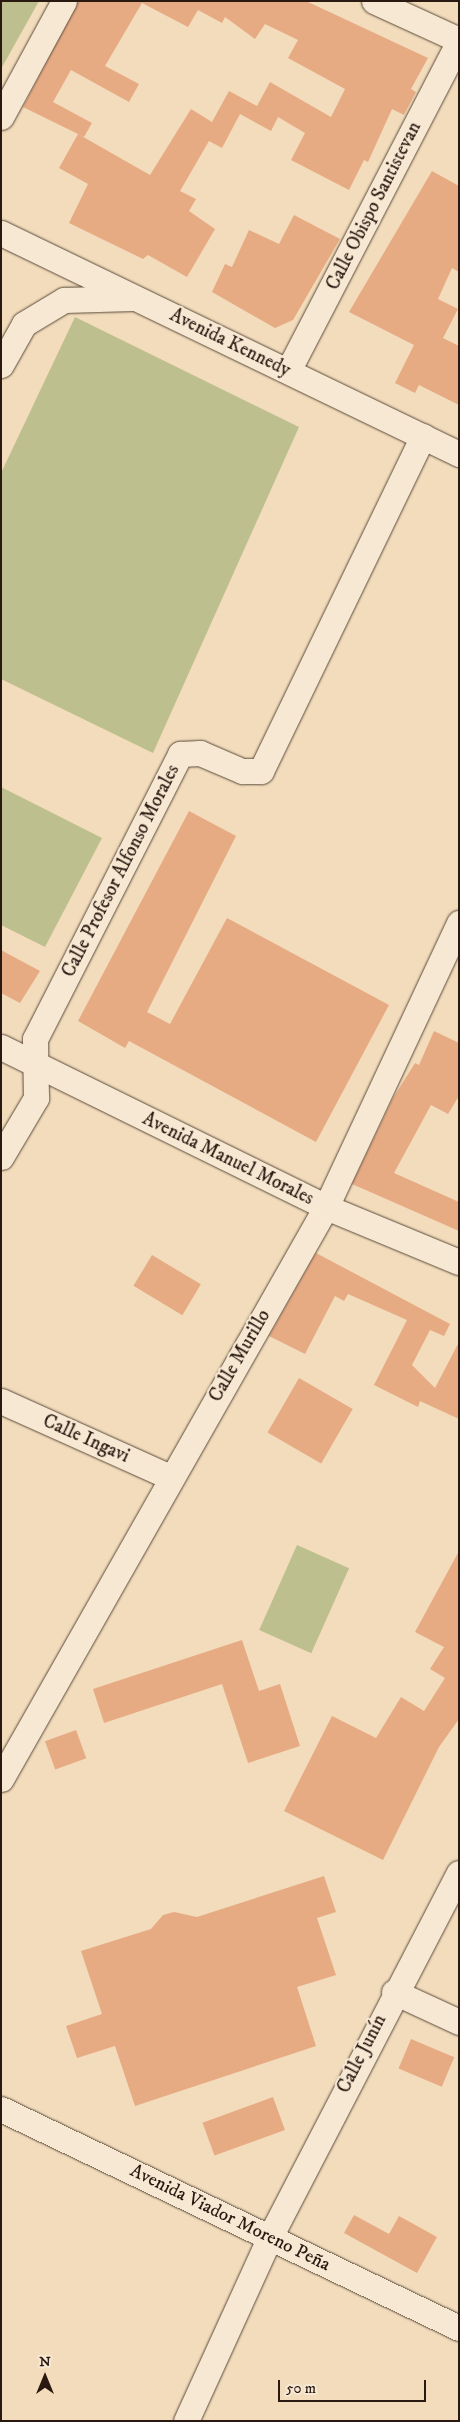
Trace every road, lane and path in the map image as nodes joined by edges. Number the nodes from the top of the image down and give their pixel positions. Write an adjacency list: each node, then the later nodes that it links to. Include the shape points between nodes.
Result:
1 (64, 1): 4 (street)
2 (374, 1): 3 (street)
3 (459, 41): 8 (street, Calle Obispo Santistevan)
4 (1, 116)
5 (1, 233): 6 (street, Avenida Kennedy)
6 (137, 298): 7 (street, via 64,300 24,324); 8 (street, Avenida Kennedy)
7 (1, 365)
8 (288, 371): 9 (street, Avenida Kennedy)
9 (423, 436): 10 (street, Avenida Kennedy); 13 (street, Calle Profesor Alfonso Morales, via 261,771 242,771 200,753 180,754 35,1039)
10 (459, 454)
11 (457, 928): 15 (street, Calle Murillo)
12 (1, 1048): 13 (street, Avenida Manuel Morales)
13 (33, 1064): 14 (street, Calle Profesor Alfonso Morales, via 36,1098); 15 (street, Avenida Manuel Morales)
14 (1, 1157)
15 (326, 1207): 16 (street, Avenida Manuel Morales); 18 (street, Calle Murillo)
16 (459, 1262)
17 (1, 1401): 18 (street, Calle Ingavi)
18 (170, 1477): 19 (street, Calle Murillo)
19 (1, 1779)
20 (459, 1873): 21 (street, Calle Junín)
21 (394, 1992): 22 (street); 24 (street, Calle Junín)
22 (459, 2022)
23 (1, 2109): 24 (street, Avenida Viador Moreno Peña)
24 (270, 2236): 25 (street, Avenida Viador Moreno Peña); 26 (street, Calle Junín)
25 (459, 2328)
26 (186, 2421)

